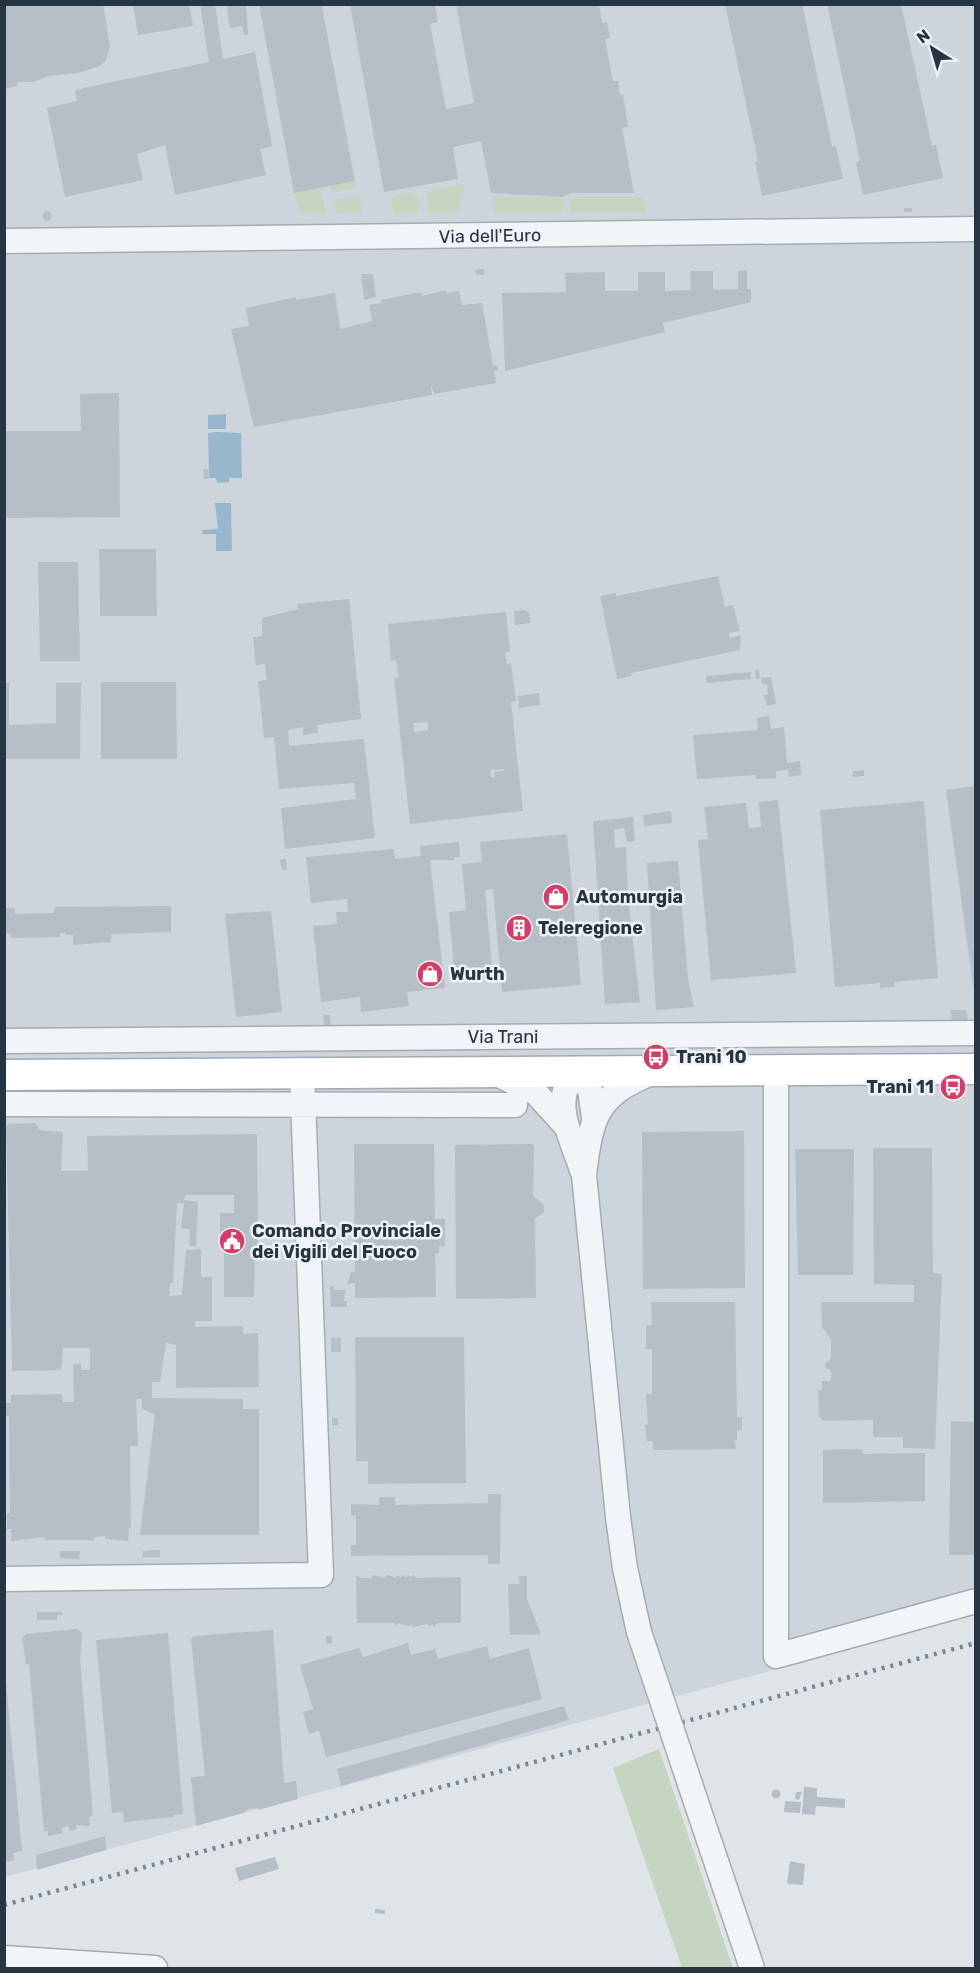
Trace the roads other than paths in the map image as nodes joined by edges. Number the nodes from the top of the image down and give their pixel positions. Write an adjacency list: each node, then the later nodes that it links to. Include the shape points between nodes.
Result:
1 (975, 229): 2 (street, Via dell'Euro)
2 (4, 241)
3 (975, 1033): 4 (street, Via Trani)
4 (725, 1035): 5 (street, Via Trani); 9 (street)
5 (444, 1037): 7 (street, Via Trani); 15 (street)
6 (4, 1041): 7 (street, Via Trani)
7 (30, 1041): 17 (street)
8 (975, 1069): 10 (main road, Via Trani)
9 (729, 1070): 10 (main road, Via Trani); 11 (main road, Via Trani)
10 (776, 1070): 25 (street, via 776,1656)
11 (659, 1071): 12 (main road, Via Trani); 21 (street, via 623,1088)
12 (576, 1072): 14 (main road, Via Trani); 21 (street, via 590,1090); 22 (street, via 562,1099)
13 (302, 1073): 15 (main road, Via Trani); 17 (main road, Via Trani); 19 (street)
14 (494, 1073): 15 (main road, Via Trani); 22 (street, via 544,1099)
15 (450, 1074)
16 (4, 1075): 17 (main road, Via Trani)
17 (35, 1075)
18 (4, 1104): 19 (street)
19 (303, 1104): 20 (street); 24 (street, via 321,1575)
20 (515, 1105)
21 (594, 1117): 23 (street)
22 (569, 1131): 23 (street)
23 (584, 1175): 28 (street, bridge, via 625,1568 639,1632)
24 (4, 1579)
25 (975, 1601)
26 (4, 1958): 27 (street)
27 (155, 1968)
28 (752, 1968)

